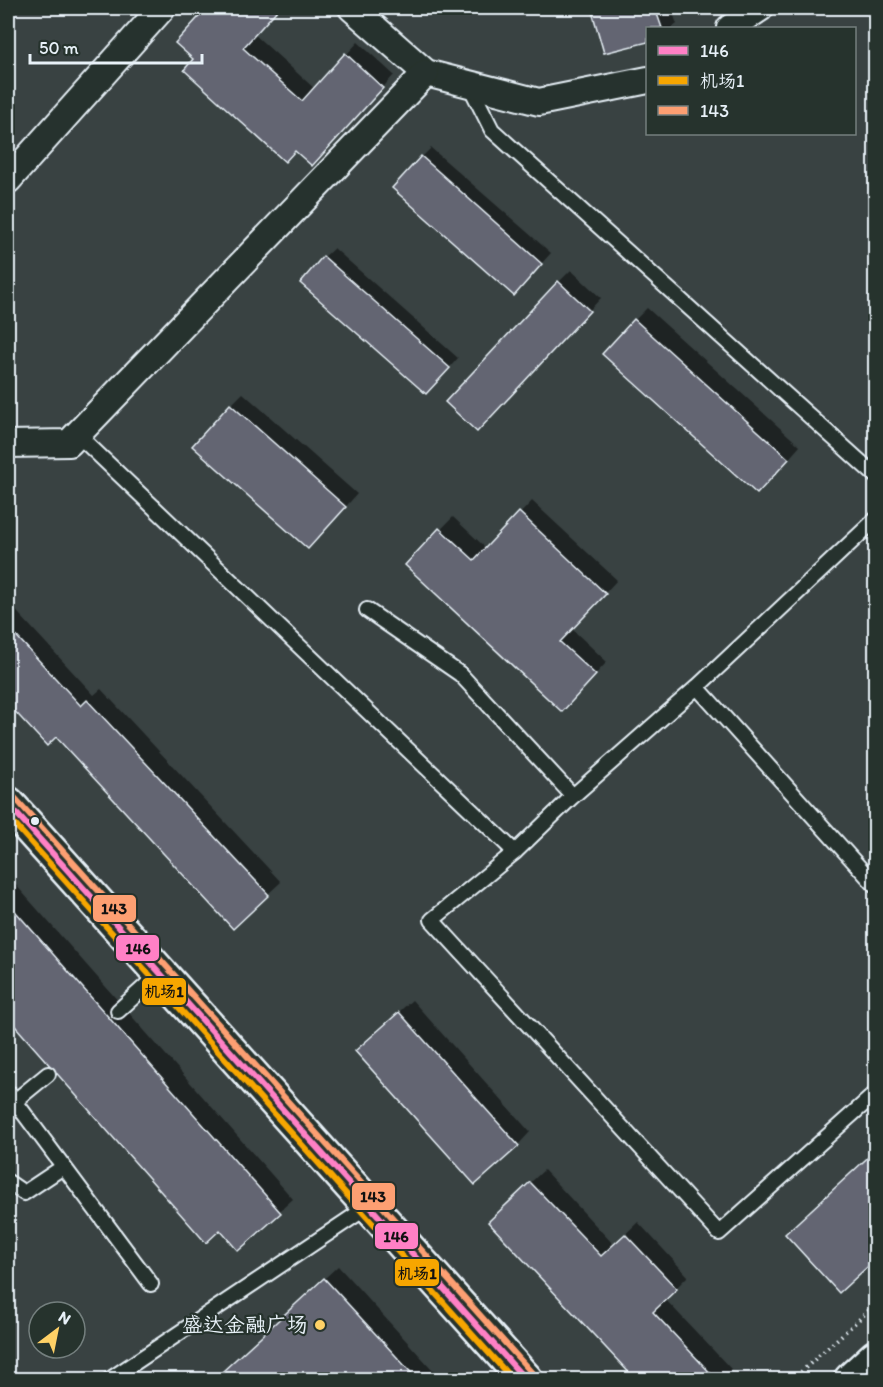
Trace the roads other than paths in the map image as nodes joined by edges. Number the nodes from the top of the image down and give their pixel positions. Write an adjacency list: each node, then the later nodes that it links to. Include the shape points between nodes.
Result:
1 (162, 8): 8 (street)
2 (352, 8): 5 (street)
3 (760, 8): 4 (street)
4 (732, 27)
5 (426, 73): 7 (street); 9 (street)
6 (646, 80): 7 (street, via 539,102)
7 (469, 84): 11 (lane, via 492,130)
8 (8, 180)
9 (78, 435): 10 (street, via 69,443); 17 (lane)
10 (8, 444)
11 (876, 476)
12 (876, 519): 14 (lane)
13 (367, 610): 15 (lane, via 460,674)
14 (697, 687): 15 (lane); 18 (lane)
15 (573, 796): 17 (lane)
16 (8, 804): 19 (main road)
17 (515, 852): 22 (lane, via 432,920 719,1233)
18 (876, 886)
19 (160, 973): 20 (lane); 26 (main road)
20 (118, 1011)
21 (48, 1074): 23 (lane)
22 (876, 1093)
23 (11, 1097): 24 (lane)
24 (63, 1167): 25 (lane, via 24,1193); 27 (lane)
25 (8, 1182)
26 (369, 1205): 29 (lane); 30 (main road)
27 (151, 1284)
28 (876, 1357): 31 (main road)
29 (109, 1380)
30 (526, 1380)
31 (851, 1380)

